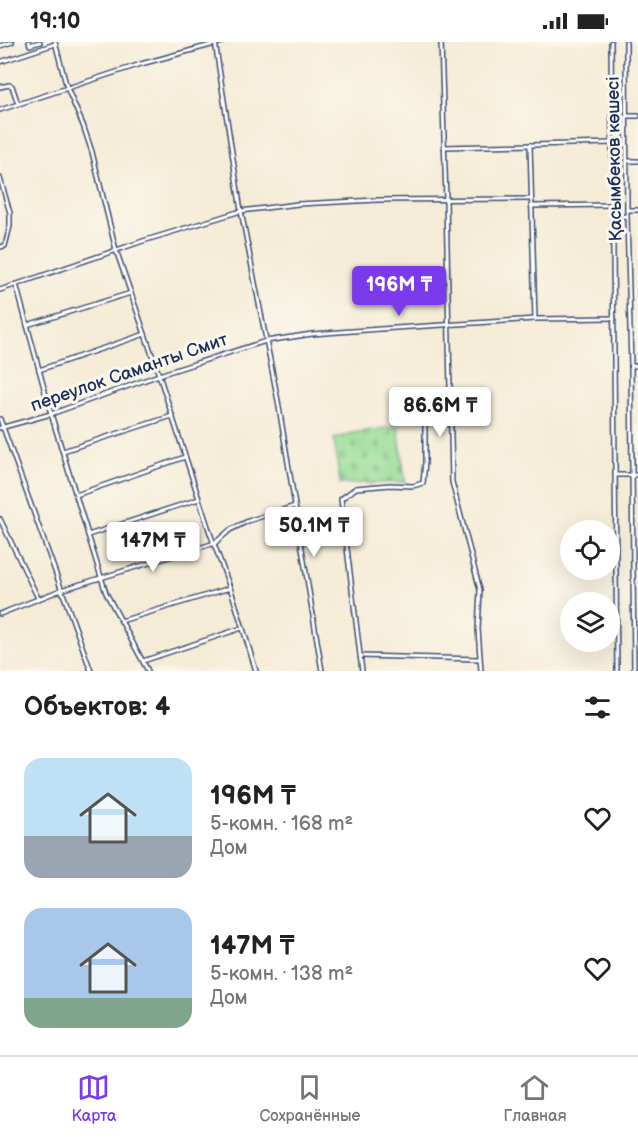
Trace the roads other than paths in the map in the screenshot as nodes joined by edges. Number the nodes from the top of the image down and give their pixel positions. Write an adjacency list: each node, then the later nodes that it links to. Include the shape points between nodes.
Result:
1 (12, 42): 10 (street)
2 (40, 42): 7 (street)
3 (222, 42): 9 (street)
4 (441, 42): 21 (street)
5 (611, 42): 19 (street)
6 (626, 42): 17 (street, Қасымбеков көшесі)
7 (30, 43): 11 (street)
8 (55, 43): 11 (street); 14 (street)
9 (215, 43): 14 (street); 33 (street)
10 (0, 46)
11 (33, 51): 12 (street)
12 (0, 62)
13 (0, 87): 15 (street, via 12,86)
14 (67, 88): 15 (street); 37 (street, via 92,152)
15 (18, 104): 16 (street)
16 (0, 111)
17 (627, 116): 18 (street); 22 (street, Қасымбеков көшесі)
18 (638, 116)
19 (612, 143): 20 (street); 29 (street)
20 (530, 145): 21 (street); 26 (street)
21 (444, 147): 27 (street)
22 (627, 161): 23 (street); 31 (street, Қасымбеков көшесі)
23 (638, 161)
24 (0, 178): 25 (street)
25 (6, 199): 28 (street); 36 (street, via 10,226 5,246)
26 (531, 199): 27 (street); 30 (street)
27 (446, 200): 33 (street, via 298,204); 44 (street)
28 (0, 201)
29 (612, 205): 30 (street); 35 (street)
30 (531, 206): 42 (street)
31 (627, 210): 32 (street); 34 (street, Қасымбеков көшесі)
32 (638, 210)
33 (241, 211): 37 (street); 46 (street)
34 (627, 216): 35 (street); 47 (street, Қасымбеков көшесі)
35 (613, 217): 41 (street)
36 (0, 247)
37 (116, 250): 38 (street); 40 (street)
38 (16, 284): 39 (street); 43 (street)
39 (0, 290)
40 (131, 293): 43 (street); 45 (street)
41 (614, 318): 42 (street, переулок Саманты Смит); 58 (street)
42 (535, 319): 44 (street, переулок Саманты Смит)
43 (27, 325): 49 (street)
44 (448, 325): 46 (street, переулок Саманты Смит); 78 (street, via 452,482 480,590)
45 (145, 333): 49 (street); 50 (street)
46 (266, 341): 50 (street, переулок Саманты Смит); 63 (street)
47 (631, 366): 48 (street); 59 (street, Қасымбеков көшесі)
48 (638, 366)
49 (39, 370): 52 (street)
50 (159, 375): 52 (street, переулок Саманты Смит); 53 (street)
51 (425, 411): 77 (street, via 423,483 356,488 341,499)
52 (51, 414): 55 (street, переулок Саманты Смит); 56 (street)
53 (172, 416): 56 (street); 57 (street)
54 (0, 419): 55 (street)
55 (1, 428): 71 (street)
56 (63, 451): 61 (street)
57 (185, 457): 61 (street); 62 (street)
58 (615, 475): 59 (street); 86 (street)
59 (632, 475): 60 (street); 67 (street, Қасымбеков көшесі)
60 (638, 476)
61 (76, 495): 65 (street)
62 (199, 499): 65 (street); 66 (street)
63 (295, 506): 66 (street, via 248,520); 83 (street)
64 (0, 519): 72 (street)
65 (88, 535): 69 (street)
66 (215, 543): 69 (street); 70 (street)
67 (633, 555): 68 (street); 76 (street, Қасымбеков көшесі)
68 (638, 555)
69 (101, 577): 71 (street); 74 (street)
70 (230, 588): 74 (street); 75 (street)
71 (61, 590): 72 (street); 80 (street)
72 (38, 598): 73 (street)
73 (0, 614)
74 (121, 621): 79 (street)
75 (242, 628): 79 (street); 82 (street)
76 (636, 635): 87 (street, Қасымбеков көшесі)
77 (360, 656): 78 (street); 84 (street)
78 (477, 659): 85 (street)
79 (143, 661): 81 (street)
80 (91, 671)
81 (148, 671)
82 (256, 671)
83 (322, 671)
84 (362, 671)
85 (481, 671)
86 (617, 671)
87 (634, 671)

